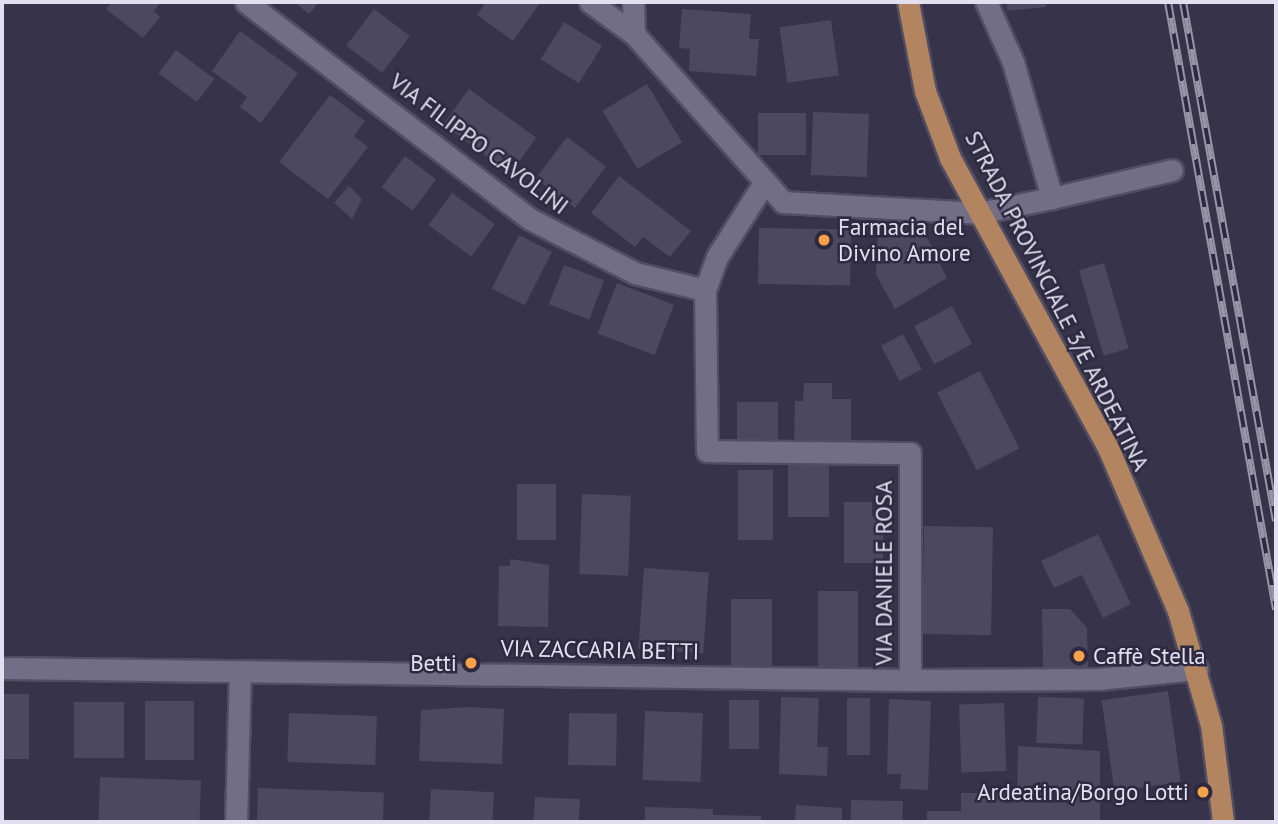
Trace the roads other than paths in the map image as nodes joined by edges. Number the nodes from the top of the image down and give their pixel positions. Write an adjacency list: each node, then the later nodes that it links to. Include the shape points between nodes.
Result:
1 (246, 2): 11 (street, VIA FILIPPO CAVOLINI, via 530,219 635,273)
2 (590, 2): 6 (street)
3 (633, 2): 6 (street)
4 (908, 2): 10 (main road, STRADA PROVINCIALE 3/E ARDEATINA, via 925,91)
5 (986, 2): 9 (street, via 1013,62)
6 (634, 34): 8 (street)
7 (1172, 170): 9 (street)
8 (764, 183): 10 (street, via 783,202); 11 (street, via 717,257)
9 (1052, 198): 10 (street)
10 (978, 213): 13 (main road, STRADA PROVINCIALE 3/E ARDEATINA, via 1110,450)
11 (705, 290): 15 (street, VIA DANIELE ROSA, via 707,451 910,453)
12 (2, 668): 14 (street, VIA ZACCARIA BETTI)
13 (1197, 670): 15 (street, VIA ZACCARIA BETTI, via 1098,679); 17 (main road, STRADA PROVINCIALE 3/E ARDEATINA)
14 (240, 672): 15 (street, VIA ZACCARIA BETTI); 16 (street)
15 (910, 680)
16 (236, 822)
17 (1223, 822)

